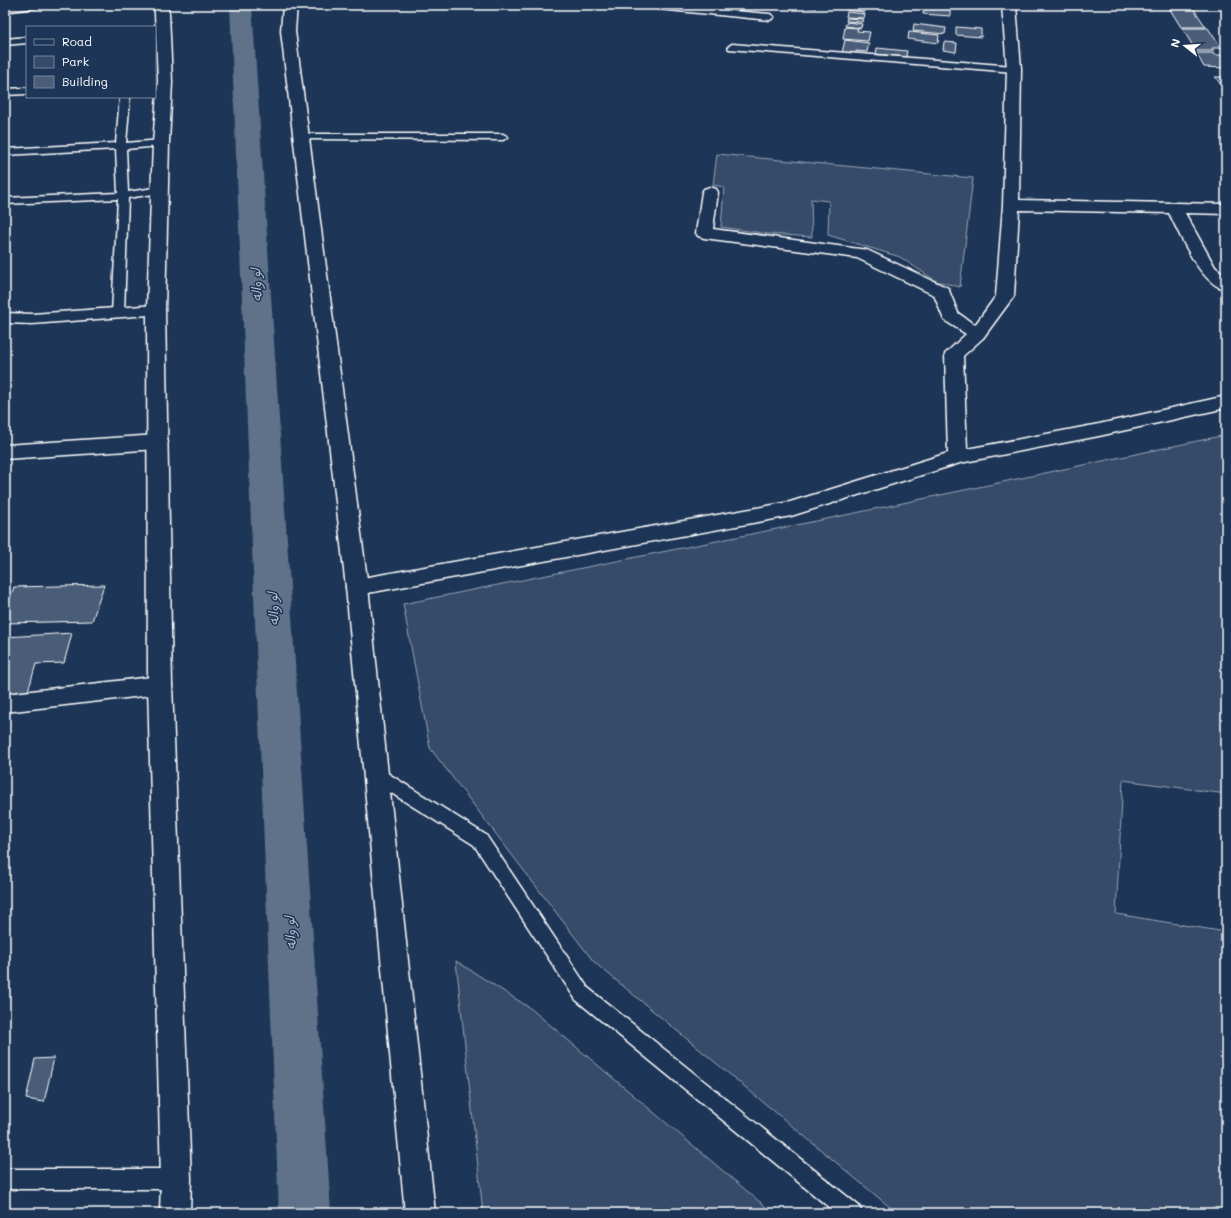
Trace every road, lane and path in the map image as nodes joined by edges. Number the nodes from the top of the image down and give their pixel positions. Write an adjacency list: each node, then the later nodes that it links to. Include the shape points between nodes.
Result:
1 (40, 5): 6 (lane)
2 (160, 5): 8 (street, via 162,13)
3 (290, 5): 17 (street, via 288,31)
4 (638, 5): 7 (lane)
5 (1009, 5): 12 (street)
6 (5, 10)
7 (770, 17)
8 (159, 31): 13 (street)
9 (26, 40): 10 (lane)
10 (5, 42)
11 (732, 47): 12 (lane)
12 (1014, 69): 26 (street)
13 (160, 83): 19 (street)
14 (26, 91): 15 (lane)
15 (5, 92)
16 (125, 98): 20 (lane)
17 (301, 137): 18 (lane); 38 (street)
18 (503, 137)
19 (161, 143): 20 (lane); 22 (street)
20 (122, 145): 21 (lane); 24 (lane)
21 (5, 152)
22 (160, 190): 24 (lane); 30 (street)
23 (710, 192): 33 (street, via 704,232 861,254 942,292 950,316)
24 (123, 196): 25 (lane); 31 (lane)
25 (5, 201)
26 (1011, 206): 28 (street); 33 (street, via 1005,296)
27 (1226, 208): 28 (street)
28 (1175, 209): 29 (street, via 1208,270)
29 (1226, 285)
30 (156, 310): 31 (street); 35 (street)
31 (118, 313): 32 (street, via 32,319)
32 (5, 318)
33 (976, 334): 37 (street, via 954,354)
34 (1226, 402): 37 (street)
35 (158, 442): 36 (street); 39 (street)
36 (5, 452)
37 (958, 457): 38 (street, via 791,509)
38 (357, 587): 41 (street)
39 (160, 684): 40 (street); 43 (street)
40 (5, 704)
41 (375, 774): 45 (street); 46 (lane, via 480,840 582,994)
42 (5, 1179): 43 (lane)
43 (176, 1179): 44 (street)
44 (175, 1213)
45 (420, 1213)
46 (852, 1213)

